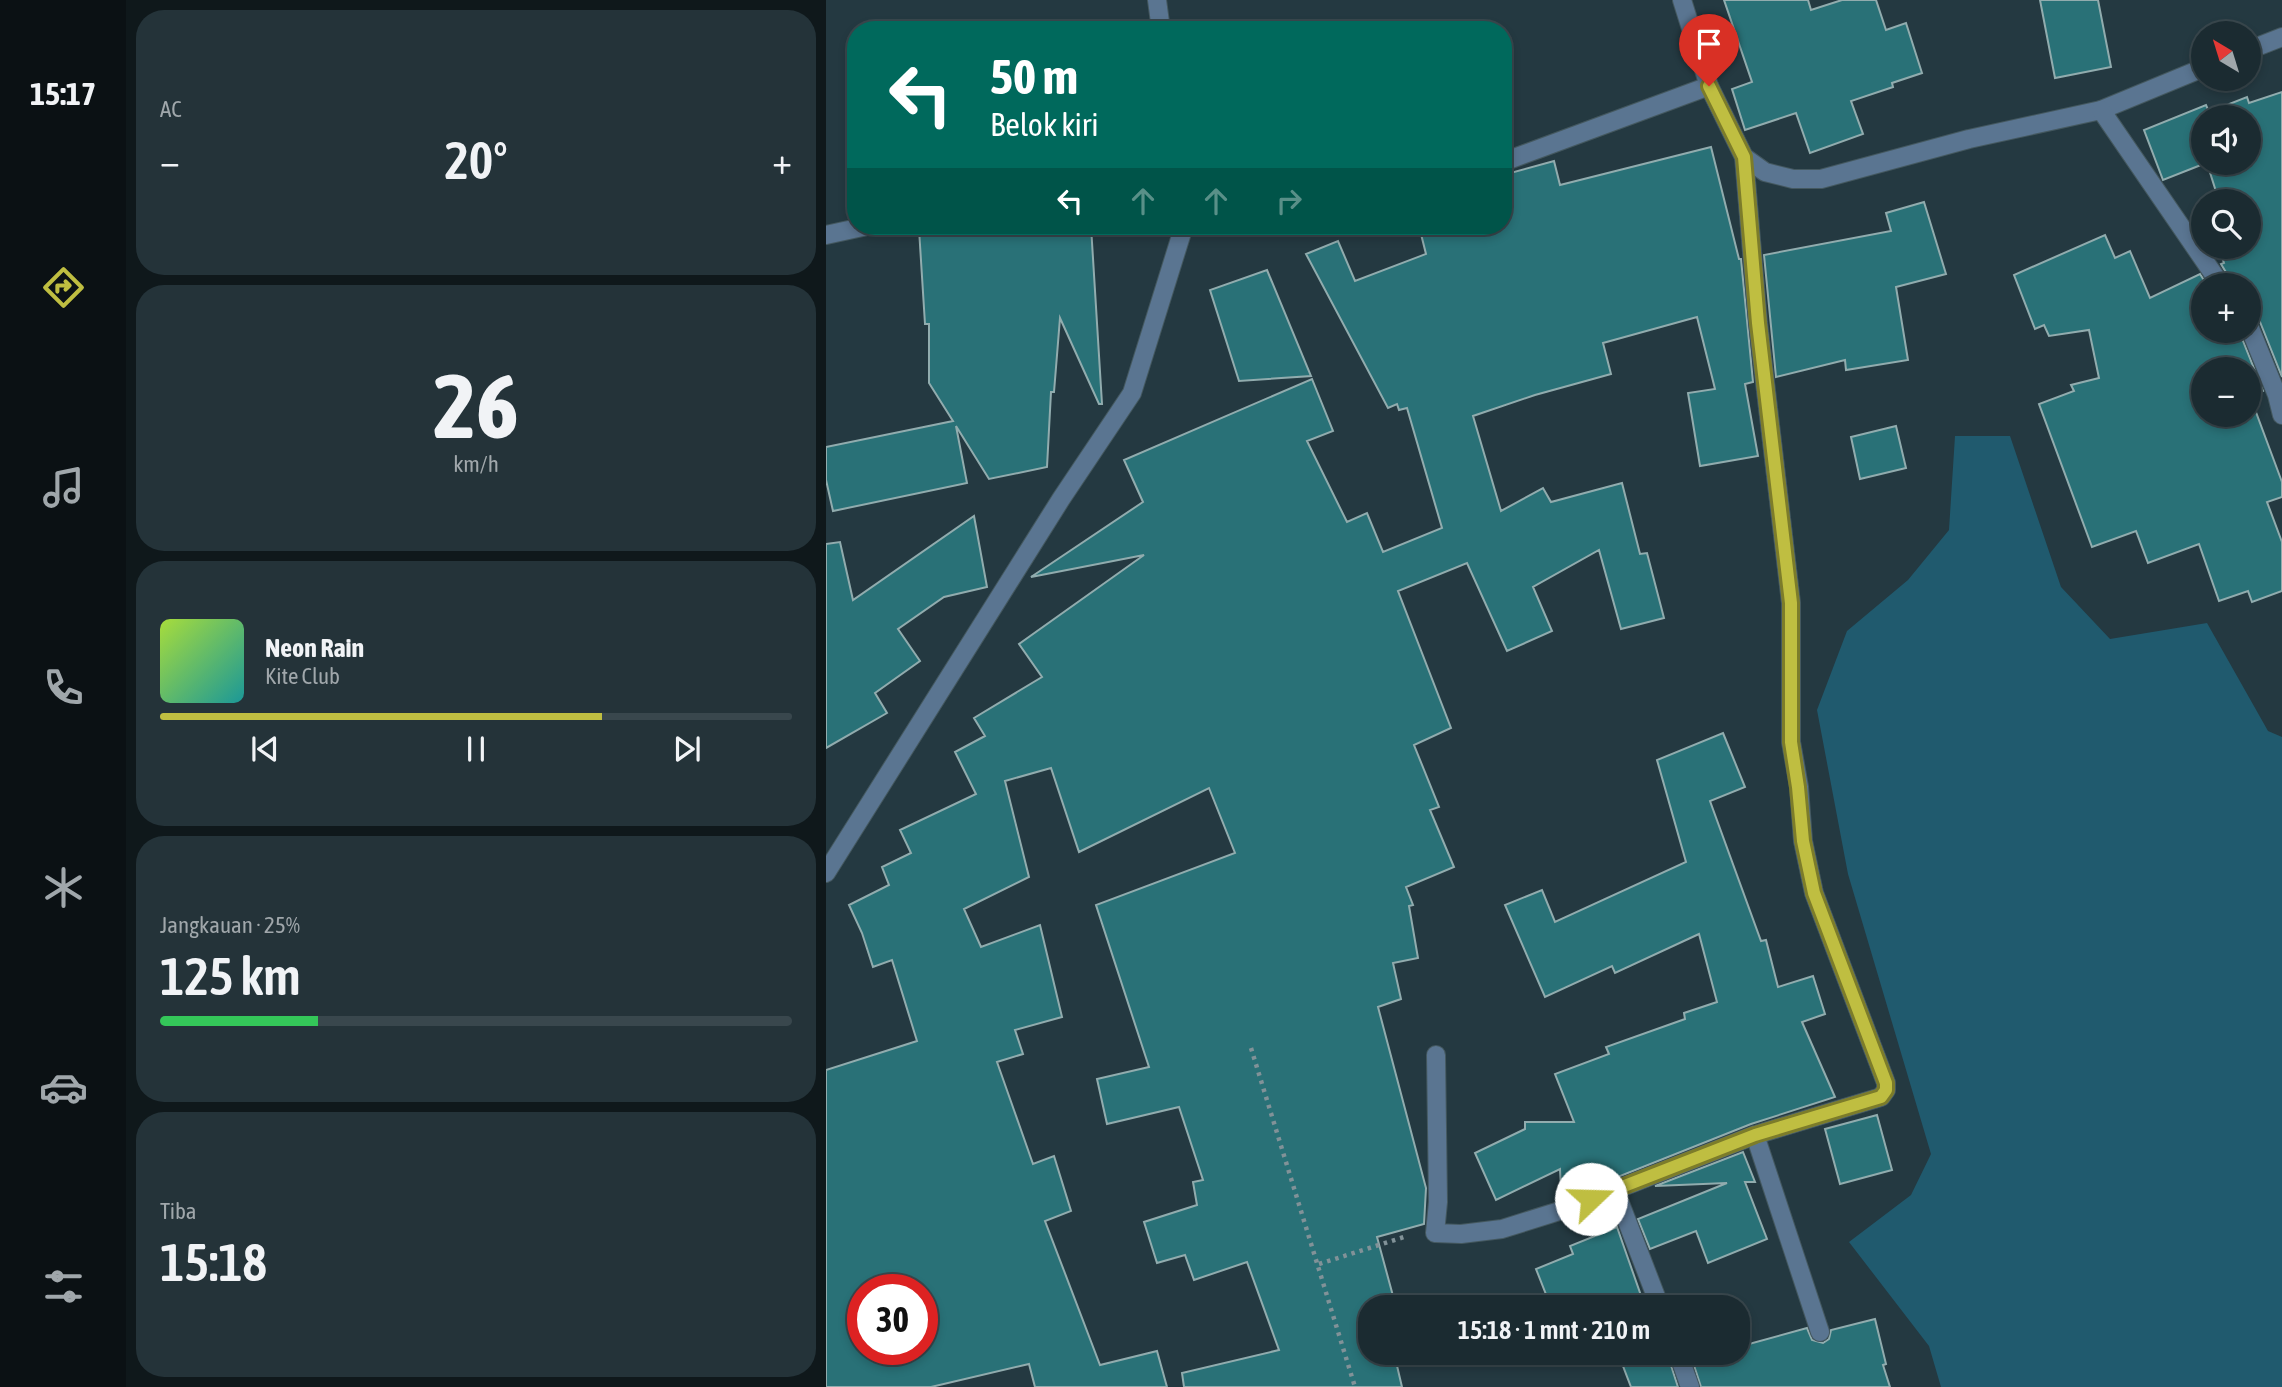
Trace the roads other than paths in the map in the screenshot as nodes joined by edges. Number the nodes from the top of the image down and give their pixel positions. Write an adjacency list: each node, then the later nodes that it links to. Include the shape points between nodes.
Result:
1 (1157, 0): 3 (street)
2 (1682, 0): 7 (street)
3 (1160, 21)
4 (2282, 37): 5 (street)
5 (2261, 45)
6 (2191, 73): 8 (street)
7 (1709, 86): 9 (street); 10 (street)
8 (2101, 110): 9 (street, via 1821,179 1765,172); 14 (street)
9 (1744, 157): 19 (street, via 1791,603 1791,742 1803,841 1814,893 1886,1083 1881,1097)
10 (1512, 159)
11 (847, 230): 12 (street)
12 (826, 235)
13 (1181, 235): 17 (street, via 1132,393)
14 (2213, 273)
15 (2256, 343): 16 (street)
16 (2282, 415)
17 (826, 873)
18 (1436, 1055): 20 (street, via 1435,1233 1502,1229)
19 (1755, 1135): 20 (street); 22 (street)
20 (1615, 1190): 21 (street)
21 (1655, 1295)
22 (1820, 1332)
23 (1682, 1365): 24 (street)
24 (1690, 1387)

